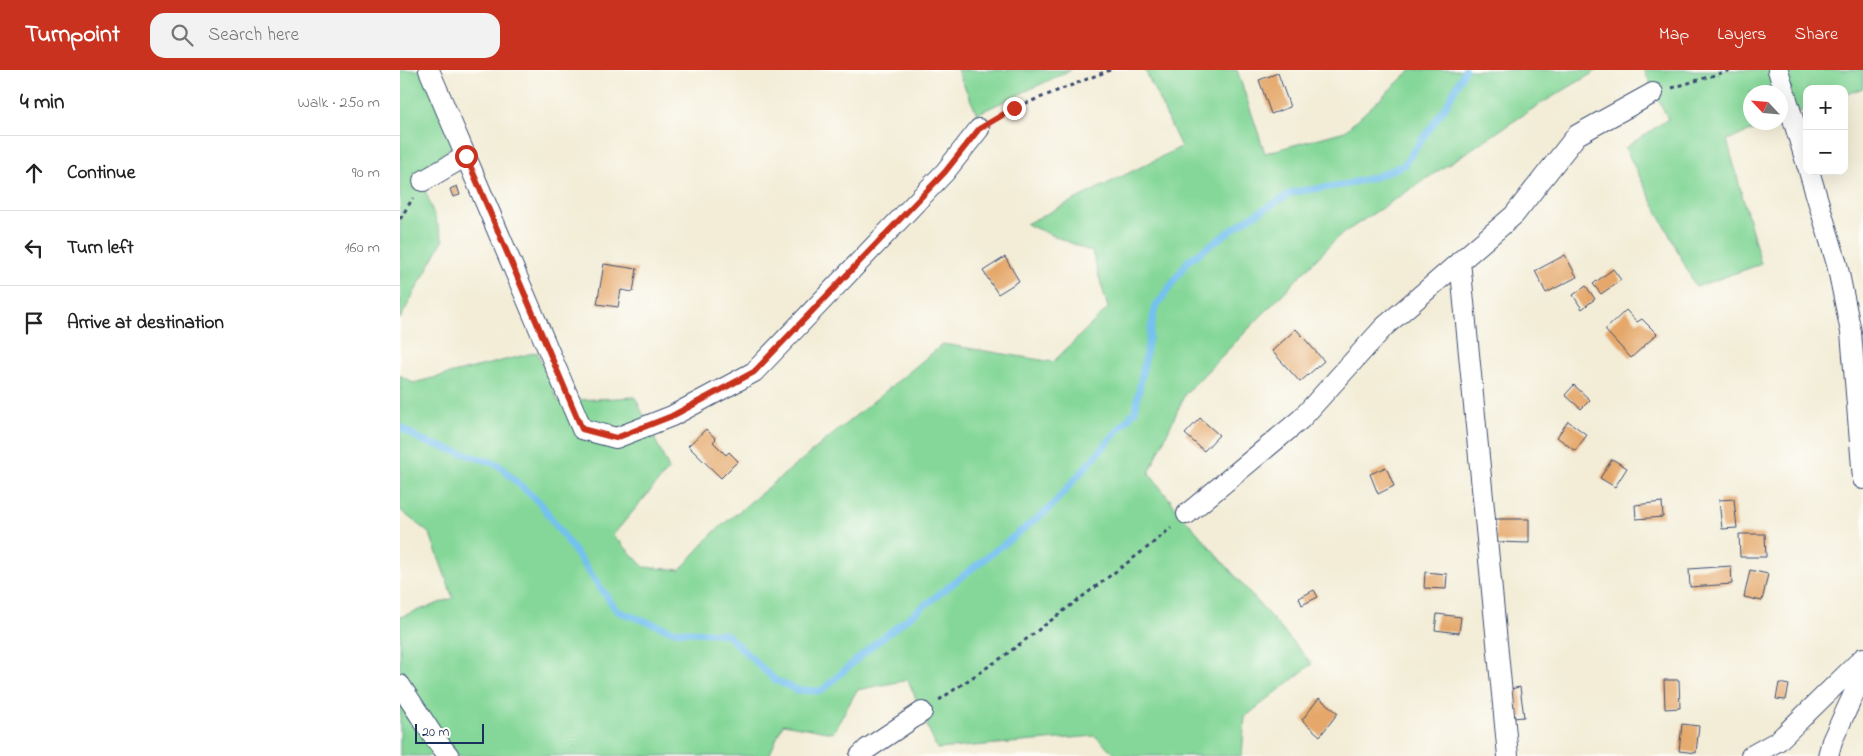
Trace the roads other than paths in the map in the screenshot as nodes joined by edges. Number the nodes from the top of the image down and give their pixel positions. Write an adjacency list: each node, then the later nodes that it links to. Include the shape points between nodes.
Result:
1 (429, 70): 6 (street)
2 (1778, 70): 5 (street)
3 (1653, 93): 9 (street, via 1577,135 1514,215)
4 (979, 129): 6 (street, via 945,172 754,372 672,416 616,438 582,429)
5 (1803, 152)
6 (466, 156): 8 (street)
7 (1810, 175): 10 (street)
8 (423, 181)
9 (1460, 262): 12 (street, via 1384,327 1301,419); 19 (street)
10 (1857, 332): 11 (street)
11 (1863, 480)
12 (1187, 514)
13 (1863, 658): 20 (street, via 1778,741)
14 (1863, 674): 21 (street)
15 (400, 685): 17 (street)
16 (922, 712): 18 (street)
17 (449, 756)
18 (860, 756)
19 (1508, 756)
20 (1751, 756)
21 (1828, 756)

